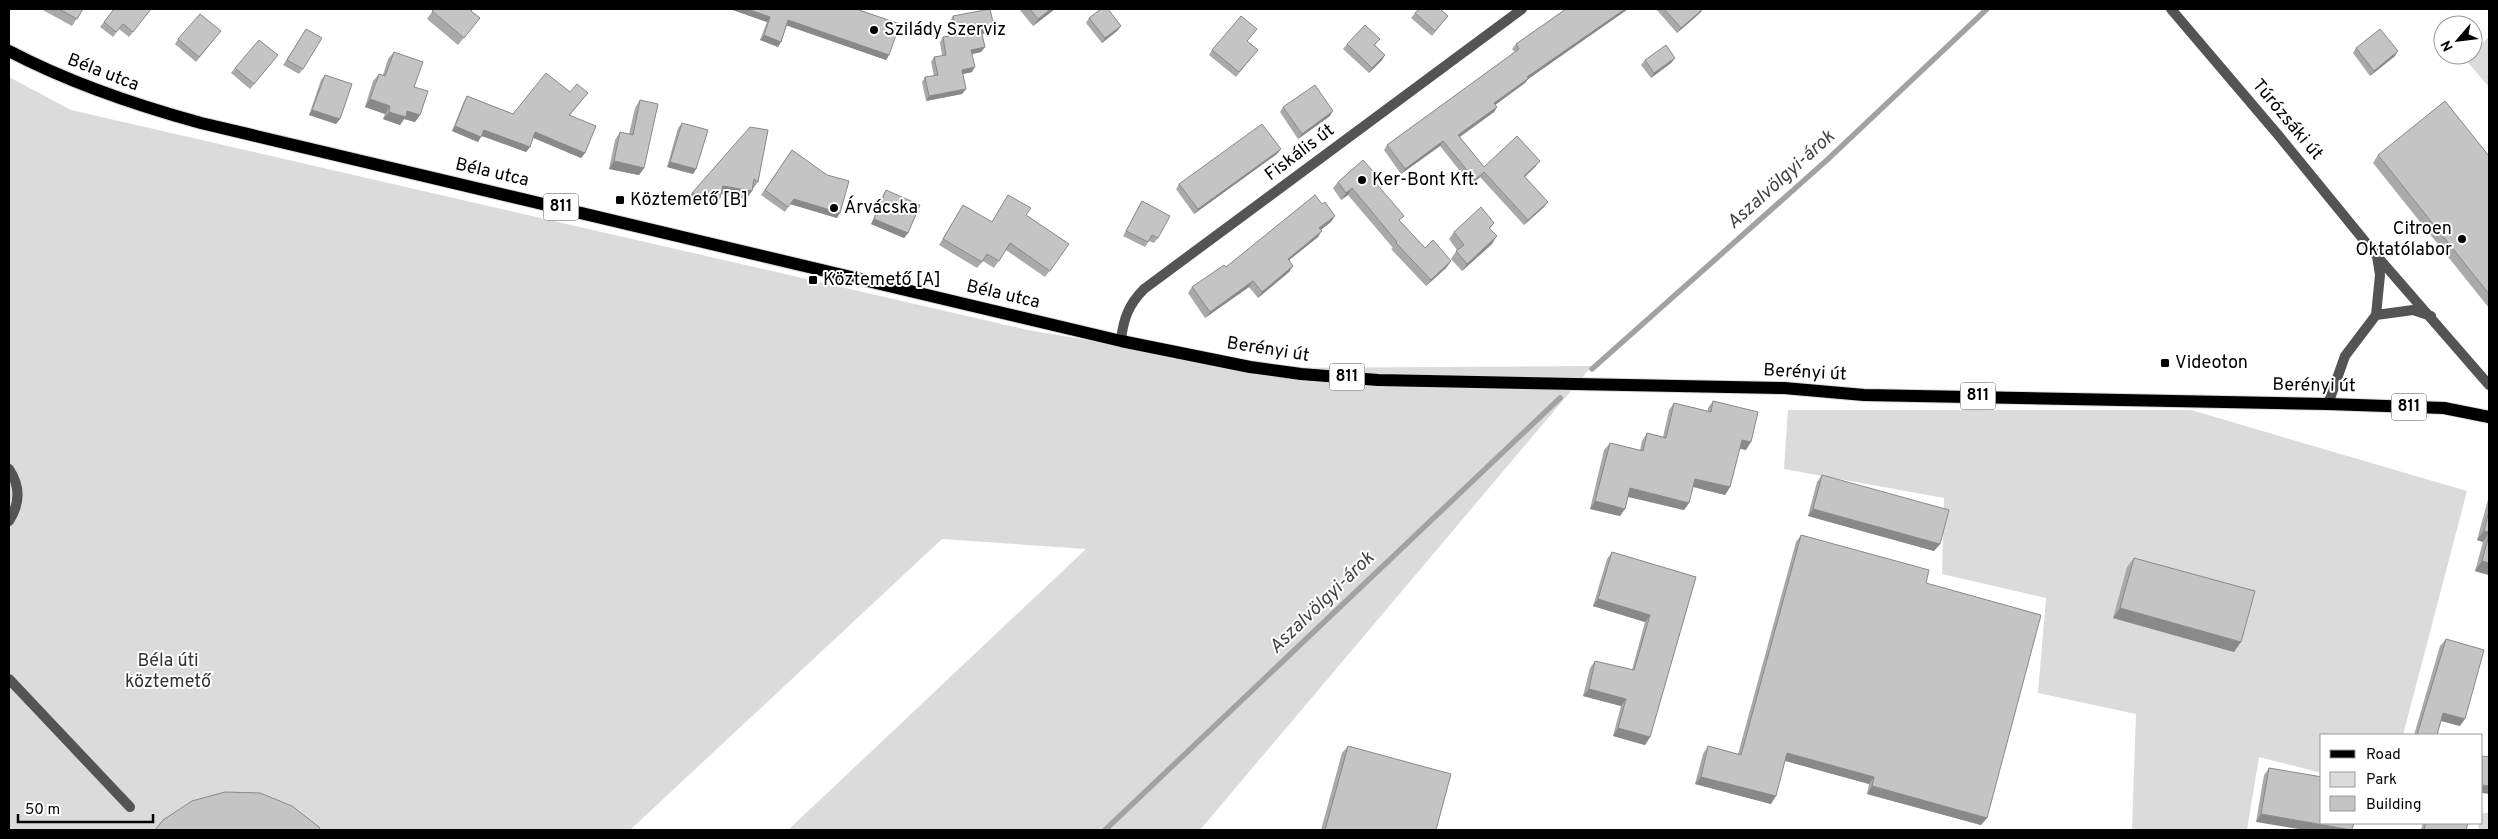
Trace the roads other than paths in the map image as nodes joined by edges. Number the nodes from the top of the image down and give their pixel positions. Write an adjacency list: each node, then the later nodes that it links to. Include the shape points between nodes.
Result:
1 (2171, 9): 4 (street, Túrózsáki út)
2 (1518, 10): 7 (street, Fiskális út, via 1144,289 1127,312)
3 (9, 51): 7 (main road, Béla utca / 811, via 128,102 201,123)
4 (2376, 255): 5 (street, via 2380,275); 6 (street, Túrózsáki út)
5 (2376, 315): 6 (street, via 2412,310); 9 (street, via 2345,356)
6 (2432, 316): 8 (street, Túrózsáki út)
7 (1121, 341): 9 (main road, Berényi út / 811, via 1250,367 1378,380 1784,388 1864,395)
8 (2489, 385)
9 (2328, 404): 10 (main road, Berényi út / 811, via 2444,408)
10 (2489, 417)
11 (9, 469): 12 (street, via 19,495)
12 (9, 521)
13 (9, 679): 14 (street)
14 (130, 807)

